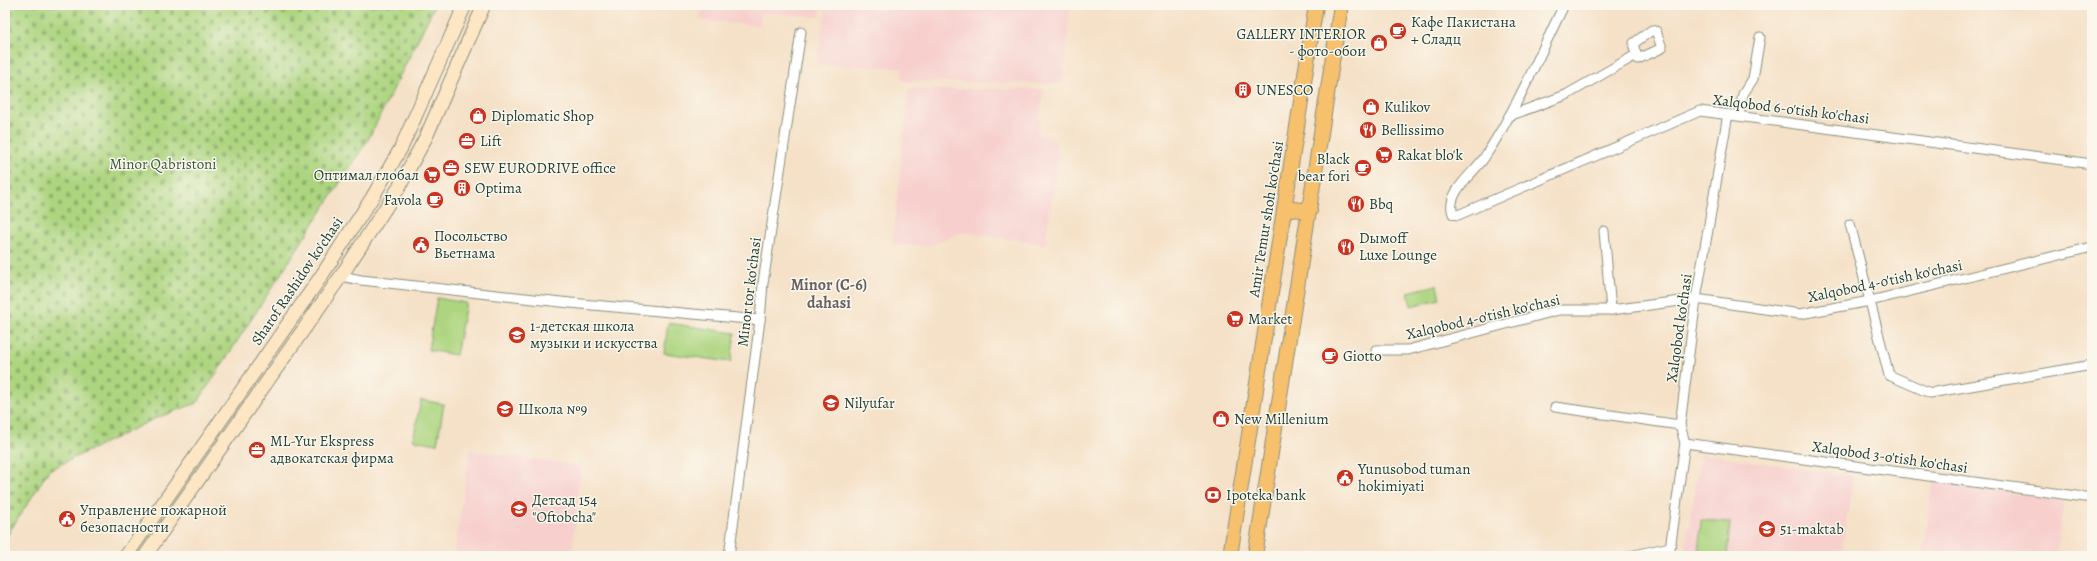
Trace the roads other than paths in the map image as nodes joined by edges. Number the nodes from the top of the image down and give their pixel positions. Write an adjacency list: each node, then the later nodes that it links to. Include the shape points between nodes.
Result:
1 (464, 5): 30 (main road, Sharof Rashidov ko'chasi, via 401,148 372,198 320,278)
2 (484, 5): 18 (main road, Sharof Rashidov ko'chasi, via 423,142 398,189)
3 (1316, 5): 13 (main road, Amir Temur shoh ko'chasi)
4 (1341, 5): 14 (main road)
5 (1564, 5): 11 (street)
6 (801, 32): 22 (street, Minor tor ko'chasi, via 772,216)
7 (1760, 37): 10 (street, via 1753,79 1743,94)
8 (1636, 55): 11 (street, via 1566,95)
9 (1728, 114): 10 (street, Xalqobod 6-o'tish ko'chasi); 11 (street, Xalqobod 6-o'tish ko'chasi, via 1700,111 1458,215 1453,214 1454,194 1484,159); 19 (street, Xalqobod ko'chasi)
10 (1740, 115): 12 (street, Xalqobod 6-o'tish ko'chasi)
11 (1510, 116)
12 (2092, 164)
13 (1285, 208): 14 (main road); 33 (main road, Amir Temur shoh ko'chasi)
14 (1310, 211): 34 (main road)
15 (1850, 224): 20 (street)
16 (1604, 231): 21 (street)
17 (2092, 247): 20 (street, Xalqobod 4-o'tish ko'chasi)
18 (341, 276): 22 (street, via 548,301); 31 (main road, Sharof Rashidov ko'chasi)
19 (1696, 299): 20 (street, Xalqobod 4-o'tish ko'chasi, via 1800,314); 21 (street, Xalqobod 4-o'tish ko'chasi); 26 (street, Xalqobod ko'chasi)
20 (1870, 301): 24 (street, via 1889,375 1925,392)
21 (1611, 310): 23 (street, Xalqobod 4-o'tish ko'chasi, via 1559,310 1408,350)
22 (760, 320): 32 (street, Minor tor ko'chasi)
23 (1376, 350)
24 (2092, 365)
25 (1556, 407): 26 (street)
26 (1680, 425): 27 (street, Xalqobod ko'chasi)
27 (1685, 443): 28 (street, Xalqobod 3-o'tish ko'chasi); 29 (street, Xalqobod ko'chasi)
28 (2092, 498)
29 (1670, 551): 35 (street, Xalqobod ko'chasi)
30 (126, 556)
31 (145, 556)
32 (729, 556)
33 (1230, 556)
34 (1255, 556)
35 (1630, 556)

